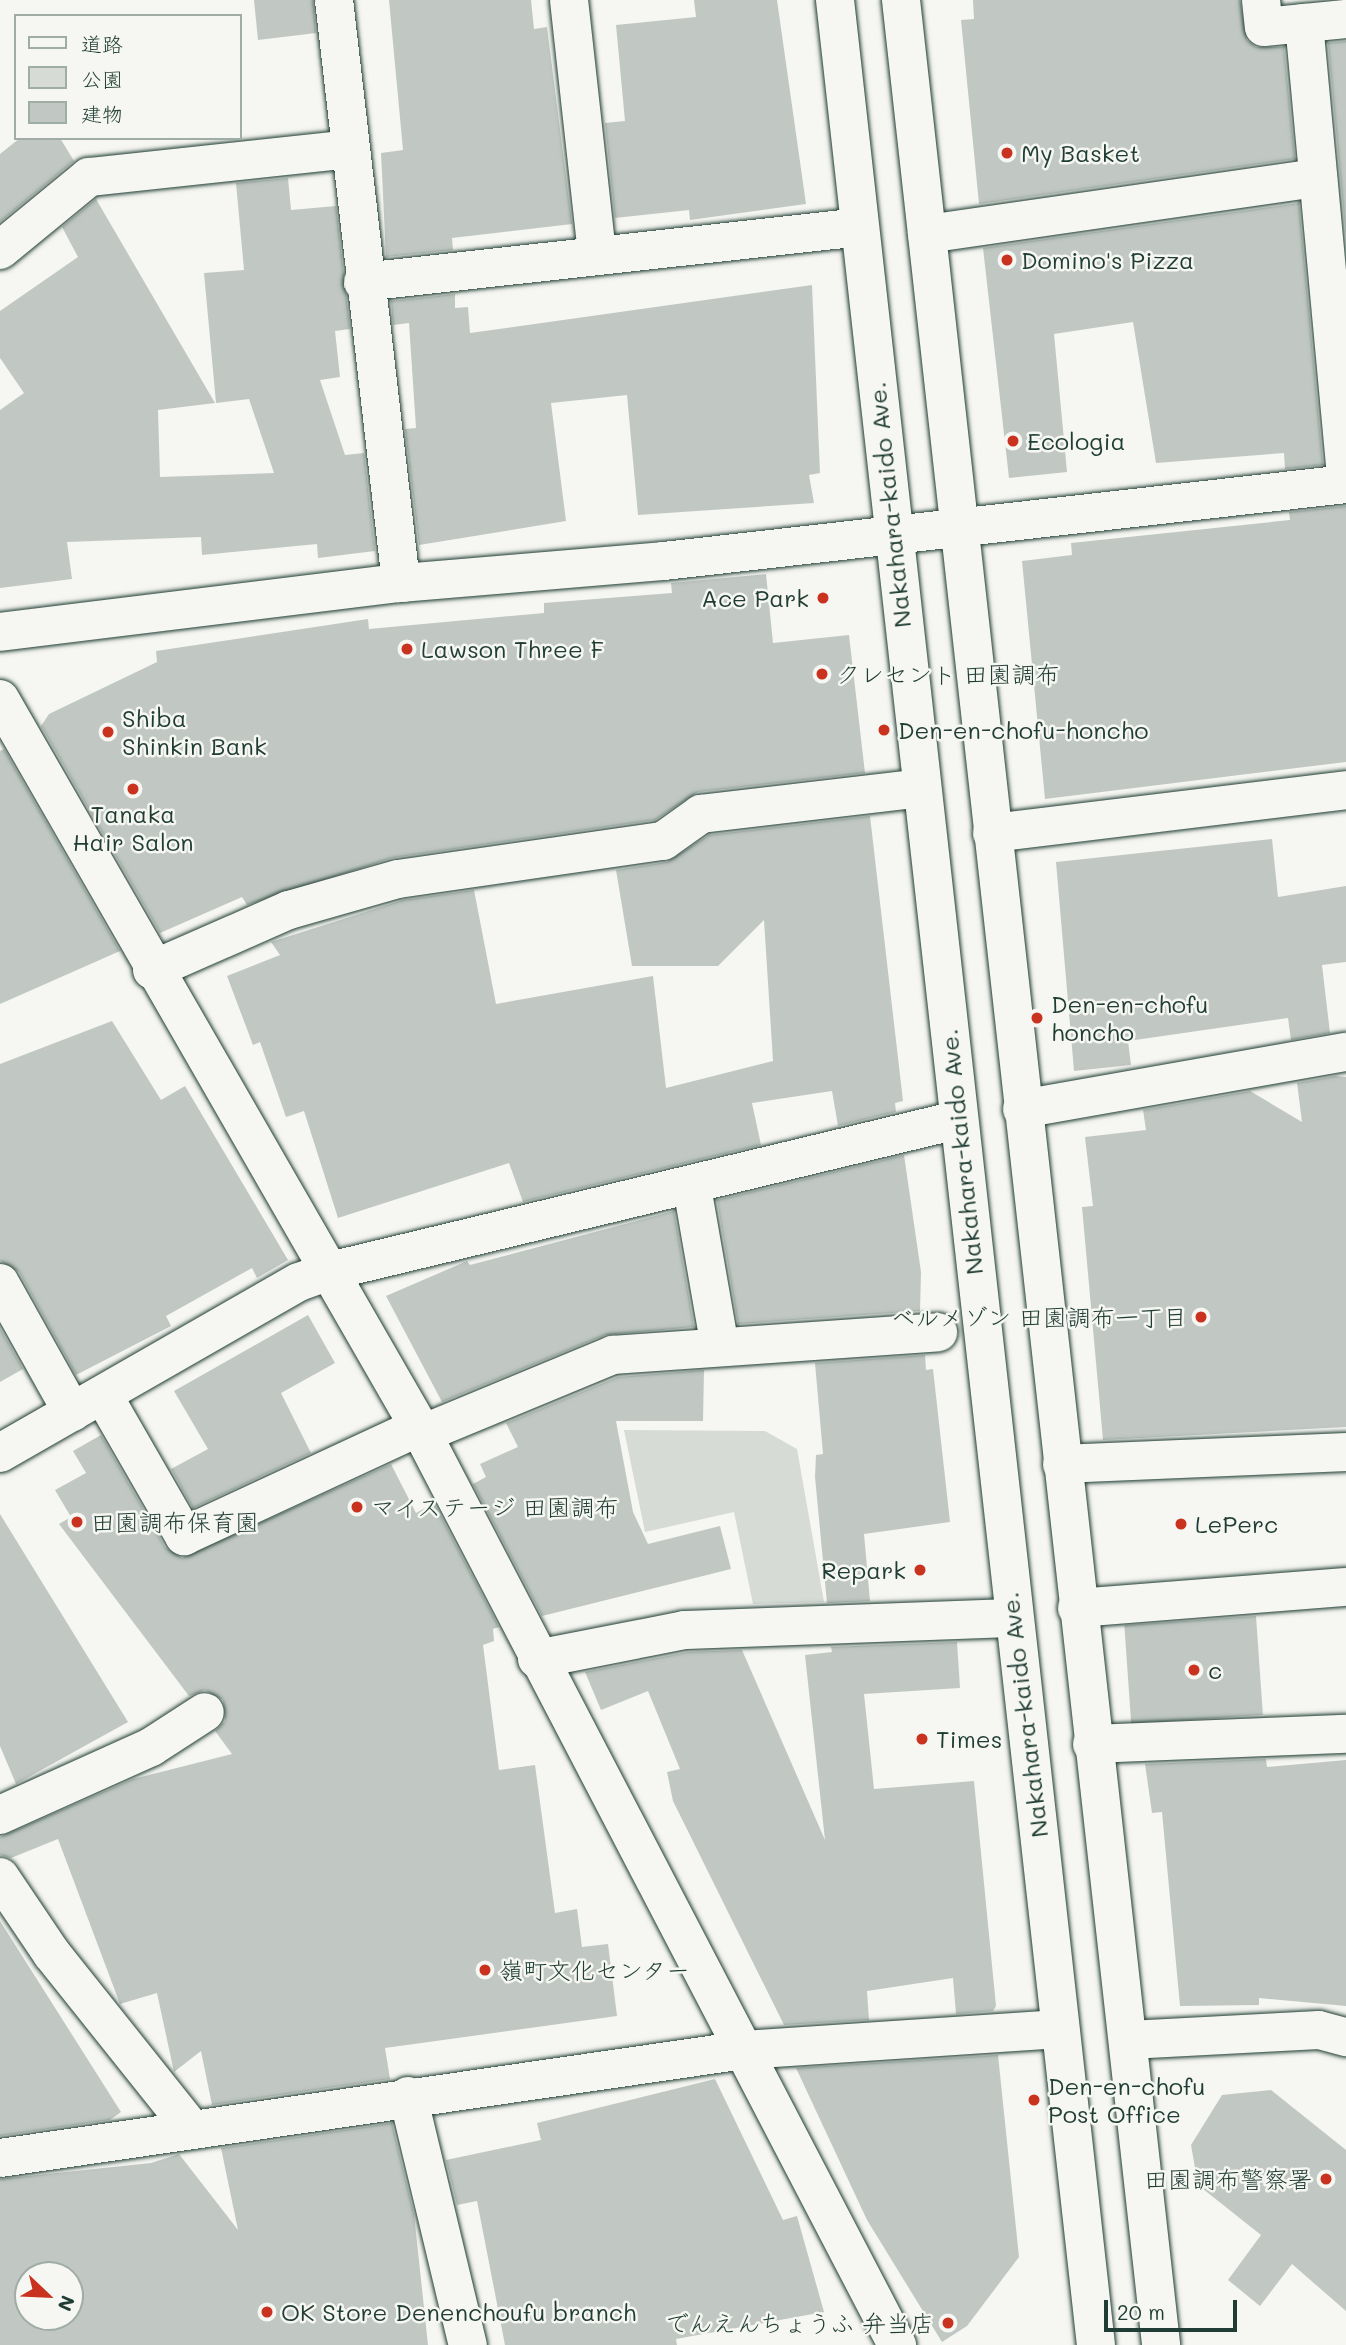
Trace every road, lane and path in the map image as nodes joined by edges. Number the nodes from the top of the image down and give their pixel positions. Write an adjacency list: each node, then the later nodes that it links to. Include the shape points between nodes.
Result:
1 (334, 0): 8 (street)
2 (569, 0): 13 (street)
3 (835, 0): 10 (street, Nakahara-kaido Ave.)
4 (901, 0): 11 (street)
5 (1261, 0): 7 (street, via 1264,27)
6 (1346, 19): 7 (street)
7 (1304, 23): 9 (street)
8 (350, 149): 12 (street, via 89,177); 14 (street)
9 (1318, 178): 11 (street); 15 (street)
10 (858, 227): 13 (street); 18 (street, Nakahara-kaido Ave.)
11 (927, 234): 17 (street)
12 (0, 250)
13 (597, 255): 14 (street)
14 (363, 282): 19 (street)
15 (1346, 474)
16 (1346, 484): 17 (street)
17 (957, 527): 18 (street); 24 (street)
18 (892, 534): 19 (street); 22 (street, Nakahara-kaido Ave.)
19 (401, 583): 20 (street)
20 (0, 632)
21 (0, 699): 25 (street)
22 (921, 788): 25 (street, via 701,814 663,841 398,879 289,909); 28 (street, Nakahara-kaido Ave.)
23 (1346, 790): 24 (street)
24 (992, 833): 27 (street)
25 (152, 970): 30 (street)
26 (1346, 1052): 27 (street)
27 (1022, 1109): 38 (street)
28 (957, 1120): 29 (street); 41 (street, Nakahara-kaido Ave.)
29 (692, 1186): 30 (street); 33 (street)
30 (330, 1271): 34 (street, via 299,1282); 35 (street)
31 (0, 1283): 34 (street)
32 (938, 1332): 33 (street)
33 (720, 1347): 35 (street, via 613,1355)
34 (88, 1404): 35 (street, via 184,1536); 37 (street)
35 (421, 1430): 42 (street)
36 (1346, 1452): 38 (street)
37 (0, 1453)
38 (1062, 1464): 40 (street)
39 (1346, 1587): 40 (street)
40 (1077, 1608): 45 (street)
41 (1012, 1618): 42 (street, via 685,1630); 48 (street, Nakahara-kaido Ave.)
42 (537, 1659): 51 (street)
43 (205, 1712): 46 (street, via 151,1747)
44 (1346, 1734): 45 (street)
45 (1092, 1744): 50 (street)
46 (0, 1815)
47 (0, 1877): 53 (street, via 52,1954)
48 (1059, 2029): 51 (street); 57 (street, Nakahara-kaido Ave.)
49 (1346, 2037): 50 (street, via 1320,2030)
50 (1129, 2040): 58 (street)
51 (744, 2050): 52 (street); 56 (street)
52 (408, 2096): 53 (street); 55 (street)
53 (190, 2127): 54 (street)
54 (0, 2158)
55 (468, 2345)
56 (897, 2345)
57 (1096, 2345)
58 (1161, 2345)

